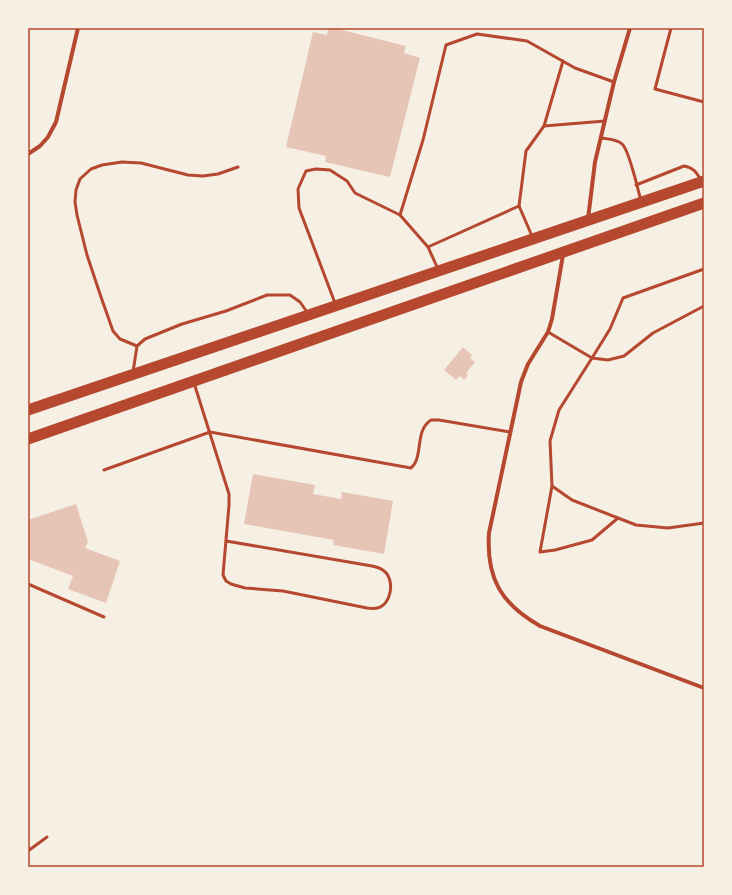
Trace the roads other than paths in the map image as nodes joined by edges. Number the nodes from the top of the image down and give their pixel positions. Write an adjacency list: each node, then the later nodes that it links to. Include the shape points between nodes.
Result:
1 (78, 28): 10 (street, via 56,122 48,137)
2 (630, 28): 5 (street)
3 (671, 28): 6 (lane, via 655,89)
4 (563, 61): 5 (lane); 8 (lane); 17 (lane, via 527,41 477,34 446,45 423,140)
5 (614, 82): 7 (street)
6 (704, 102)
7 (605, 121): 8 (lane); 9 (street)
8 (544, 126): 16 (lane, via 526,151)
9 (601, 138): 13 (lane, via 623,144); 18 (street, via 595,162)
10 (28, 154)
11 (238, 167): 28 (lane, via 203,176 188,175 140,163 122,162 91,169 80,179 75,202 77,215 101,297 113,331 120,339)
12 (703, 181): 13 (lane, via 696,170 684,166); 14 (highway)
13 (636, 185): 14 (lane)
14 (642, 203): 18 (highway)
15 (704, 203): 21 (highway)
16 (519, 206): 19 (lane); 20 (lane)
17 (400, 215): 20 (lane); 24 (lane, via 355,193 347,181 330,170 316,168 306,171 298,189 299,208)
18 (588, 221): 19 (highway)
19 (534, 240): 23 (highway)
20 (428, 247): 23 (lane)
21 (563, 251): 27 (street); 31 (highway)
22 (704, 269): 29 (lane, via 623,298 610,329)
23 (439, 271): 24 (highway)
24 (336, 306): 26 (highway)
25 (704, 306): 29 (lane, via 652,334 624,356 608,360)
26 (310, 315): 28 (lane, via 300,302 290,295 267,295 182,324 145,339); 30 (highway)
27 (548, 332): 29 (lane); 34 (street, via 528,364 521,382)
28 (137, 346): 30 (lane)
29 (592, 358): 37 (lane, via 559,410 550,441)
30 (132, 375): 32 (highway)
31 (194, 381): 33 (lane); 35 (highway)
32 (28, 410)
33 (210, 432): 34 (lane, via 411,468 416,460 422,430 431,420); 36 (lane); 40 (lane, via 229,494)
34 (510, 432): 43 (street, via 489,533 488,551 492,574 505,598 519,613 540,626)
35 (28, 439)
36 (104, 470)
37 (552, 486): 38 (lane, via 572,500); 38 (lane, via 540,552 592,540)
38 (618, 518): 39 (lane, via 636,525 668,528)
39 (704, 523)
40 (226, 541): 40 (lane, via 223,575 231,584 245,588 283,591 368,608 378,608 385,604 390,593 388,575 372,566)
41 (28, 584): 42 (lane)
42 (104, 617)
43 (704, 688)
44 (47, 837): 45 (lane)
45 (28, 851)

